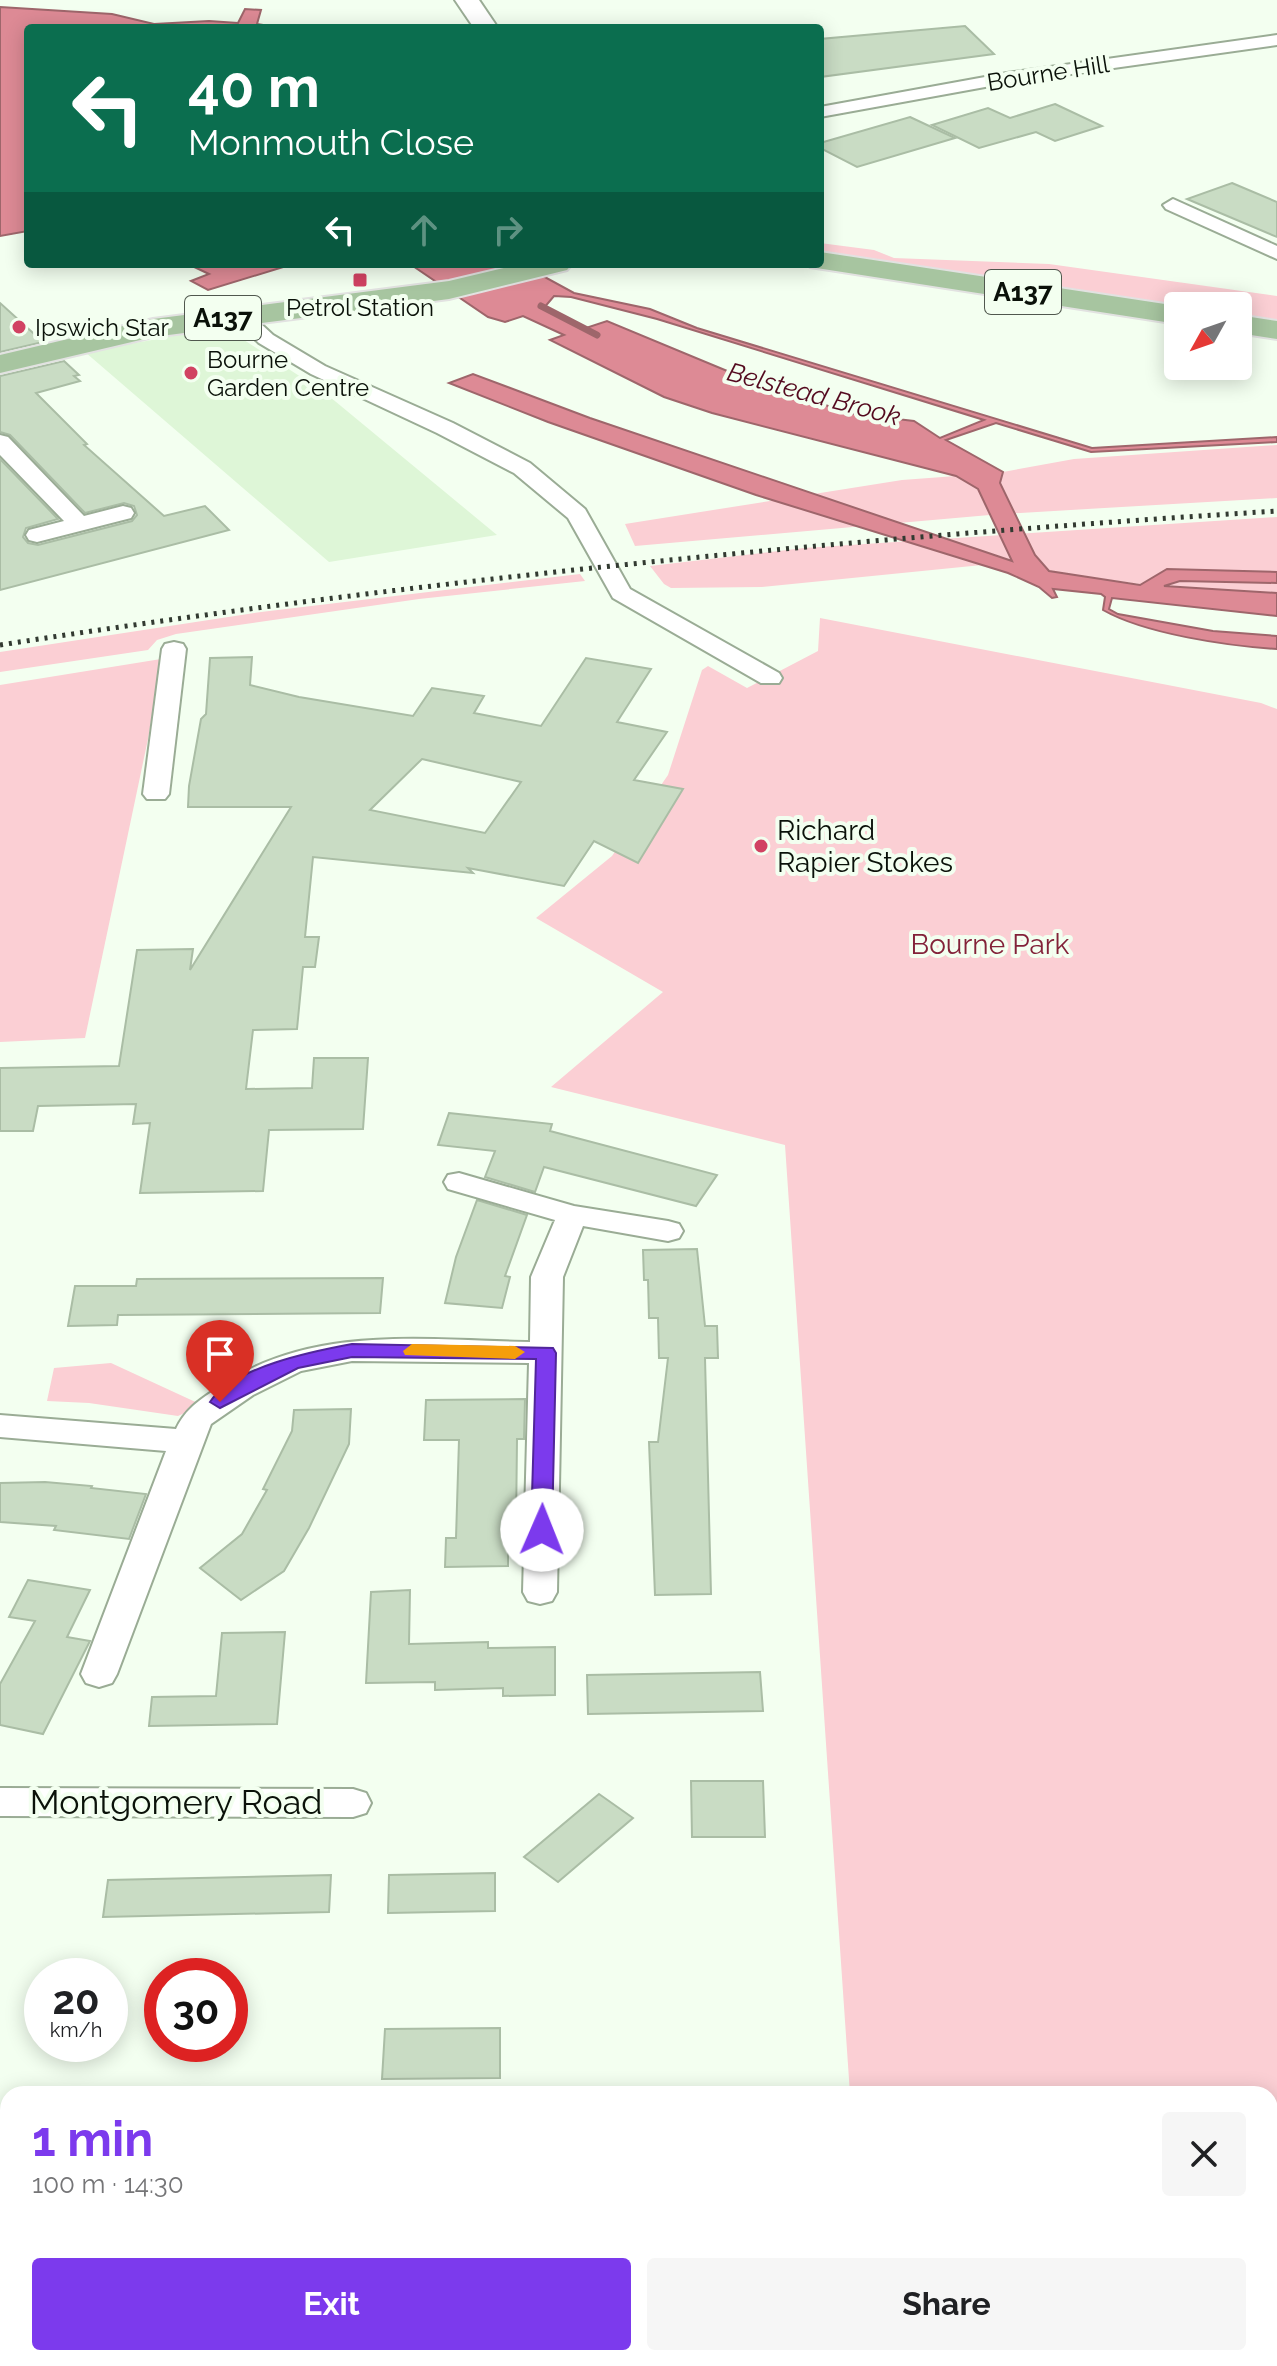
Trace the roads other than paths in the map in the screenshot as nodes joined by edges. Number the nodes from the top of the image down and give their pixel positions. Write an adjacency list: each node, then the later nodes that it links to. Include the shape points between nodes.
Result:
1 (467, 0): 2 (main road)
2 (483, 24)
3 (1277, 40): 4 (street, Bourne Hill, via 1007,78)
4 (824, 111)
5 (1173, 205): 6 (street)
6 (1271, 245)
7 (824, 262): 11 (main road, A137)
8 (486, 268): 10 (main road, A137)
9 (534, 268): 10 (main road, A137)
10 (440, 284): 12 (main road, A137); 15 (main road, A137, via 156,314)
11 (1164, 313)
12 (241, 316): 16 (main road, A137, via 153,328); 22 (street, via 266,339 308,364 498,454 546,485 577,514 621,593)
13 (1252, 326): 14 (main road)
14 (1277, 330)
15 (0, 349)
16 (0, 364)
17 (0, 442): 19 (street)
18 (123, 513): 19 (street)
19 (79, 524): 20 (street)
20 (37, 535)
21 (174, 649): 23 (street)
22 (770, 678)
23 (156, 794)
24 (459, 1182): 25 (street)
25 (572, 1215): 26 (street); 27 (street, via 547,1277)
26 (668, 1231)
27 (546, 1353): 29 (street, via 352,1350 293,1362 198,1417); 30 (street)
28 (0, 1426): 29 (street)
29 (186, 1441): 31 (street)
30 (540, 1592)
31 (99, 1674)
32 (0, 1802): 33 (street, Montgomery Road)
33 (353, 1803)

